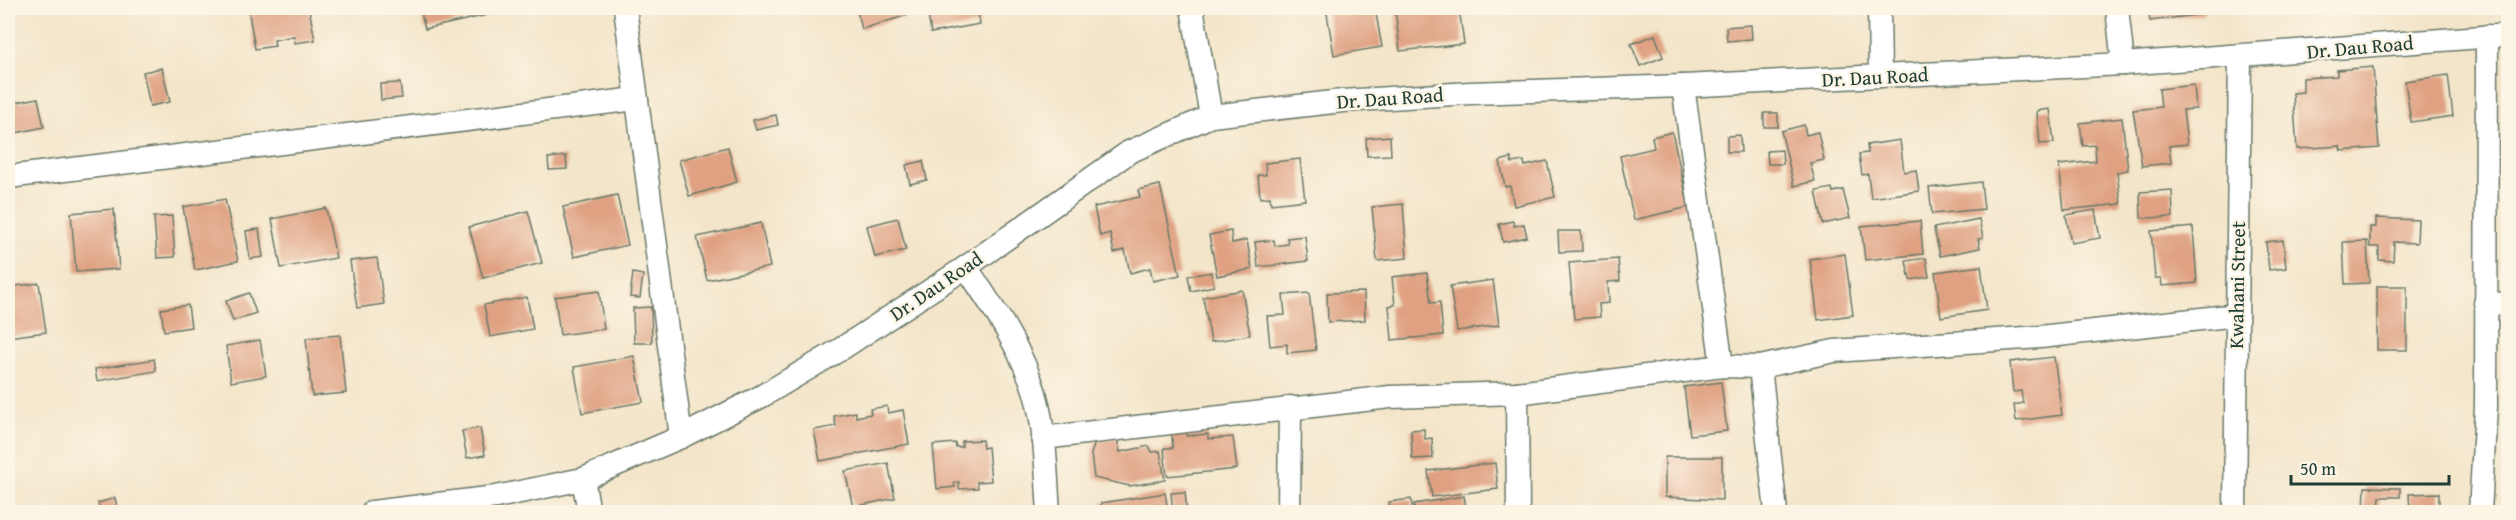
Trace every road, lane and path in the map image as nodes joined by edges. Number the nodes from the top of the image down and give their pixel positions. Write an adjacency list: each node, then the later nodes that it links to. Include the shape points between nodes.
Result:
1 (625, 8): 10 (street)
2 (1191, 8): 11 (street)
3 (1879, 8): 8 (street)
4 (2117, 8): 7 (street)
5 (2498, 35): 6 (street, Dr. Dau Road); 14 (street)
6 (2240, 57): 7 (street, Dr. Dau Road); 16 (street, Kwahani Street)
7 (2123, 64): 8 (street, Dr. Dau Road)
8 (1880, 76): 9 (street, Dr. Dau Road)
9 (1683, 86): 11 (street, Dr. Dau Road, via 1400,97); 17 (street)
10 (636, 99): 12 (street); 21 (street)
11 (1211, 116): 13 (street, Dr. Dau Road, via 1128,152)
12 (8, 177)
13 (966, 267): 21 (street, Dr. Dau Road, via 822,361); 22 (street, via 1022,361 1035,393)
14 (2485, 303): 15 (street); 31 (street, via 2486,407)
15 (2508, 304)
16 (2236, 315): 18 (street, via 2040,337 1834,351); 30 (street, Kwahani Street)
17 (1722, 366): 18 (street); 19 (street)
18 (1760, 367): 29 (street)
19 (1517, 393): 20 (street, via 1390,397); 28 (street)
20 (1290, 407): 22 (street); 27 (street)
21 (681, 437): 23 (street, Dr. Dau Road)
22 (1043, 438): 26 (street)
23 (583, 479): 24 (street, Dr. Dau Road, via 496,497); 25 (street)
24 (372, 513)
25 (589, 513)
26 (1049, 513)
27 (1289, 513)
28 (1518, 513)
29 (1776, 513)
30 (2235, 513)
31 (2480, 513)

